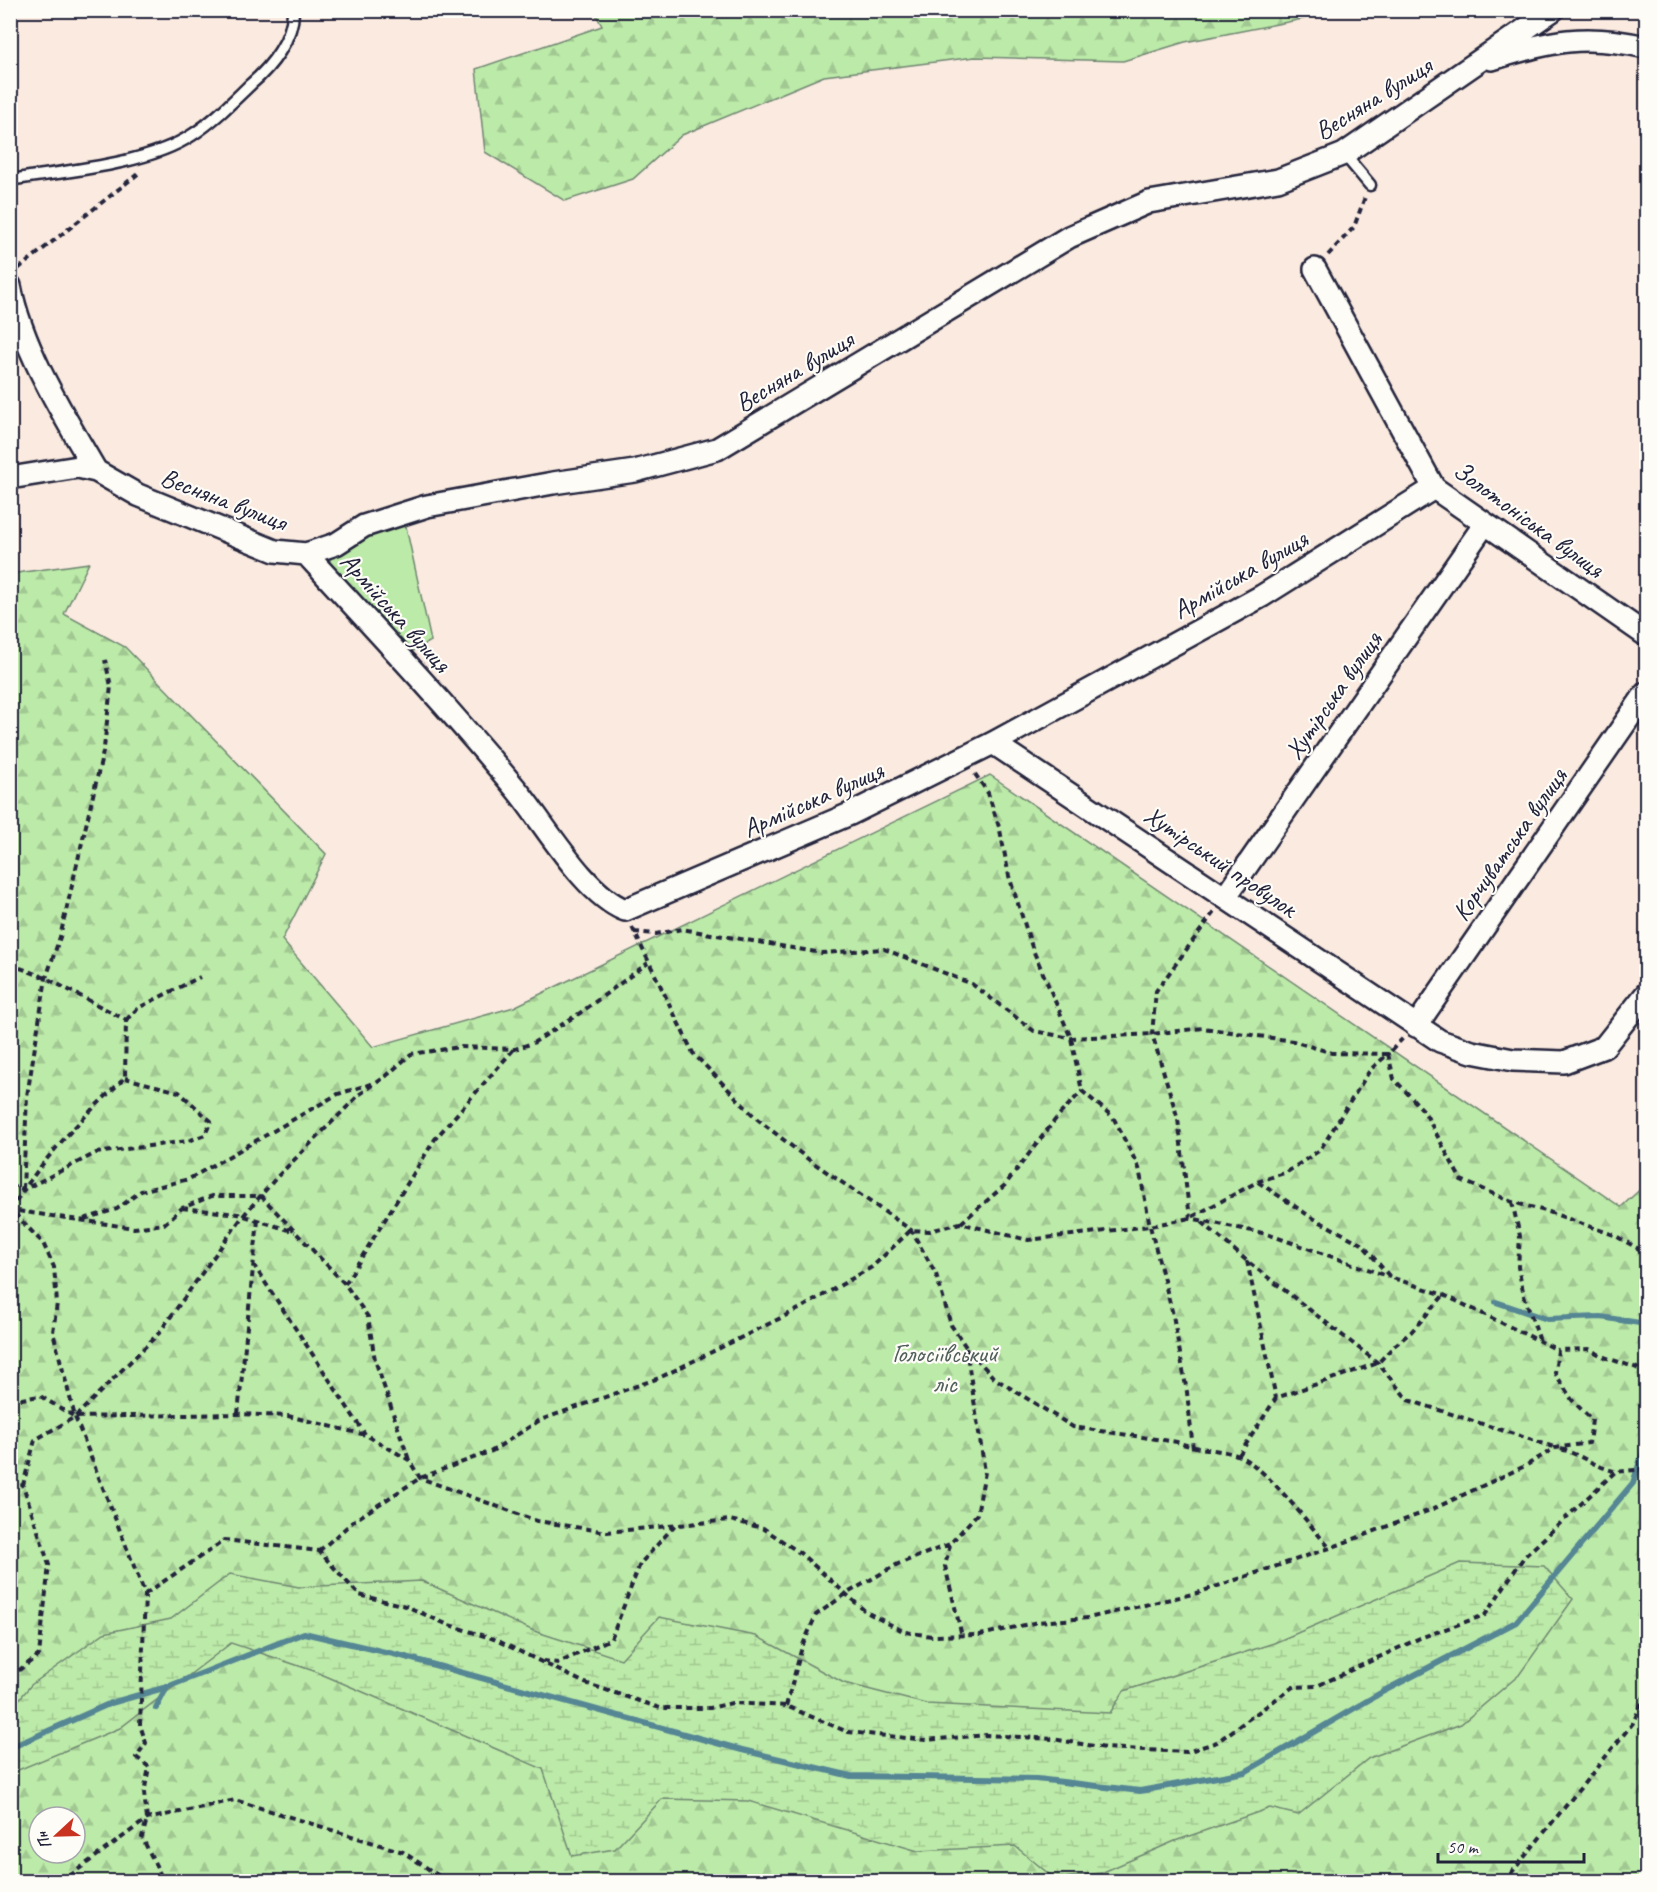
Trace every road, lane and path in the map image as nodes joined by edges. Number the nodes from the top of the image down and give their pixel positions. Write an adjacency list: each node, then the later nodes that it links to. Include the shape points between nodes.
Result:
1 (293, 10): 7 (lane, via 278,54 258,78 191,136 125,160)
2 (1553, 10): 4 (street, Весняна вулиця)
3 (1647, 47): 4 (street, via 1596,38 1571,39)
4 (1479, 63): 5 (street, Весняна вулиця)
5 (1344, 154): 8 (lane); 16 (street, Весняна вулиця, via 1278,180 1149,202 1069,237 717,449 635,471 428,506 364,526 336,544)
6 (145, 167): 10 (path)
7 (10, 180)
8 (1370, 185): 9 (path, via 1354,227)
9 (1315, 269): 14 (street, Золотоніська вулиця)
10 (10, 275)
11 (10, 286): 12 (street, via 14,307 55,401)
12 (96, 471): 13 (street, Весняна вулиця, via 78,467); 16 (street, Весняна вулиця, via 138,495 275,551)
13 (10, 478)
14 (1434, 488): 15 (street, Золотоніська вулиця); 20 (street, Армійська вулиця, via 1262,596)
15 (1484, 525): 17 (street, Золотоніська вулиця); 22 (street, Хутірська вулиця)
16 (306, 554): 23 (street, Армійська вулиця, via 517,790 589,884 610,904)
17 (1647, 635)
18 (105, 660): 28 (path, via 111,686 104,748 60,937)
19 (1647, 693): 31 (street, Корчуватська вулиця)
20 (993, 743): 22 (street, Хутірський провулок); 23 (street, Армійська вулиця, via 850,814)
21 (974, 772): 33 (path, via 988,792 1033,950)
22 (1226, 896): 31 (street, Хутірський провулок); 32 (path, via 1156,991)
23 (625, 910): 24 (path)
24 (634, 932): 25 (path); 33 (path, via 656,934 682,929 822,953 884,949 972,984 1034,1031)
25 (648, 963): 34 (path, via 580,1013 533,1043); 53 (path, via 693,1053 756,1119)
26 (10, 964): 28 (path)
27 (200, 977): 30 (path, via 138,1008)
28 (45, 978): 30 (path); 41 (path, via 27,1096)
29 (1647, 994): 31 (street, via 1604,1047 1564,1062 1513,1060 1472,1052 1440,1041)
30 (126, 1020): 36 (path)
31 (1416, 1026): 35 (path)
32 (1152, 1034): 33 (path); 35 (path, via 1203,1028 1293,1041 1332,1053); 47 (path, via 1178,1119)
33 (1071, 1038): 38 (path)
34 (515, 1049): 37 (path, via 460,1047 411,1054); 59 (path, via 435,1139)
35 (1388, 1054): 39 (path, via 1370,1070 1320,1150 1287,1172); 43 (path, via 1394,1079 1424,1111 1461,1180)
36 (125, 1078): 41 (path, via 75,1123); 41 (path, via 179,1092 210,1121 205,1135 188,1141 96,1153)
37 (379, 1081): 42 (path, via 360,1094); 48 (path, via 338,1094 189,1179 141,1191 117,1209)
38 (1082, 1091): 51 (path, via 1005,1185); 52 (path, via 1113,1117 1139,1168)
39 (1257, 1182): 47 (path); 58 (path, via 1362,1244)
40 (10, 1186): 41 (path)
41 (23, 1190): 45 (path)
42 (261, 1196): 44 (path, via 212,1197); 46 (path); 54 (path)
43 (1512, 1202): 55 (path, via 1614,1235); 61 (path, via 1520,1236 1518,1267)
44 (182, 1208): 46 (path); 48 (path, via 164,1224 134,1228)
45 (11, 1211): 48 (path); 69 (path, via 44,1243 54,1267 57,1303 53,1332)
46 (243, 1216): 49 (path); 69 (path, via 159,1333)
47 (1190, 1218): 50 (path); 52 (path)
48 (81, 1220)
49 (258, 1220): 54 (path); 57 (path)
50 (1200, 1220): 56 (path); 58 (path, via 1267,1234)
51 (960, 1223): 52 (path, via 1028,1240); 53 (path, via 930,1231)
52 (1150, 1227): 72 (path, via 1173,1315)
53 (911, 1230): 62 (path, via 936,1274 951,1325); 77 (path, via 872,1266 803,1306 659,1378 540,1420 492,1451)
54 (296, 1232): 59 (path)
55 (1647, 1253)
56 (1247, 1261): 64 (path); 66 (path)
57 (254, 1264): 68 (path); 70 (path)
58 (1390, 1277): 60 (path)
59 (345, 1284): 74 (path, via 368,1317 375,1360)
60 (1444, 1295): 61 (path); 64 (path)
61 (1540, 1342): 63 (path)
62 (966, 1347): 72 (path, via 994,1378 1073,1427 1176,1442); 81 (path, via 985,1472 977,1514)
63 (1558, 1350): 65 (path, via 1588,1349); 71 (path, via 1555,1373 1572,1400 1592,1420 1589,1443)
64 (1378, 1363): 66 (path); 71 (path, via 1408,1400)
65 (1647, 1376)
66 (1276, 1398): 73 (path)
67 (10, 1401): 69 (path, via 40,1396)
68 (238, 1413): 69 (path); 70 (path, via 288,1416)
69 (75, 1417): 78 (path, via 35,1440); 86 (path)
70 (366, 1435): 74 (path)
71 (1555, 1448): 76 (path); 82 (path, via 1433,1509)
72 (1193, 1449): 73 (path)
73 (1239, 1455): 82 (path, via 1268,1479)
74 (409, 1460): 77 (path)
75 (1646, 1469): 76 (path)
76 (1615, 1472): 92 (path, via 1524,1557 1485,1615 1420,1638 1317,1686 1293,1687 1217,1742 1187,1752 987,1735 926,1740 848,1732)
77 (420, 1478): 80 (path, via 537,1521 607,1532); 83 (path, via 355,1520)
78 (23, 1485): 79 (path); 90 (path, via 49,1565 39,1655)
79 (10, 1487)
80 (675, 1525): 87 (path, via 730,1520 763,1528 800,1553); 89 (path, via 640,1564 612,1639 558,1663)
81 (950, 1544): 87 (path, via 898,1564); 88 (path, via 945,1566)
82 (1330, 1548): 88 (path, via 1197,1593 1088,1618 1038,1622)
83 (319, 1551): 86 (path, via 225,1540); 89 (path, via 359,1595 406,1606)
84 (1647, 1568): 85 (path)
85 (1647, 1593)
86 (145, 1594): 93 (path, via 140,1725 146,1743 136,1757 149,1767 144,1793)
87 (846, 1594): 88 (path, via 867,1612 905,1632); 92 (path, via 816,1615 802,1647)
88 (962, 1636)
89 (542, 1661): 92 (path, via 585,1683 660,1708 710,1708 732,1703)
90 (10, 1677)
91 (1647, 1692): 97 (path, via 1633,1723)
92 (786, 1706)
93 (147, 1819): 94 (path); 95 (path, via 142,1837); 96 (path, via 235,1800 403,1852)
94 (61, 1881)
95 (164, 1881)
96 (448, 1881)
97 (1504, 1881)

